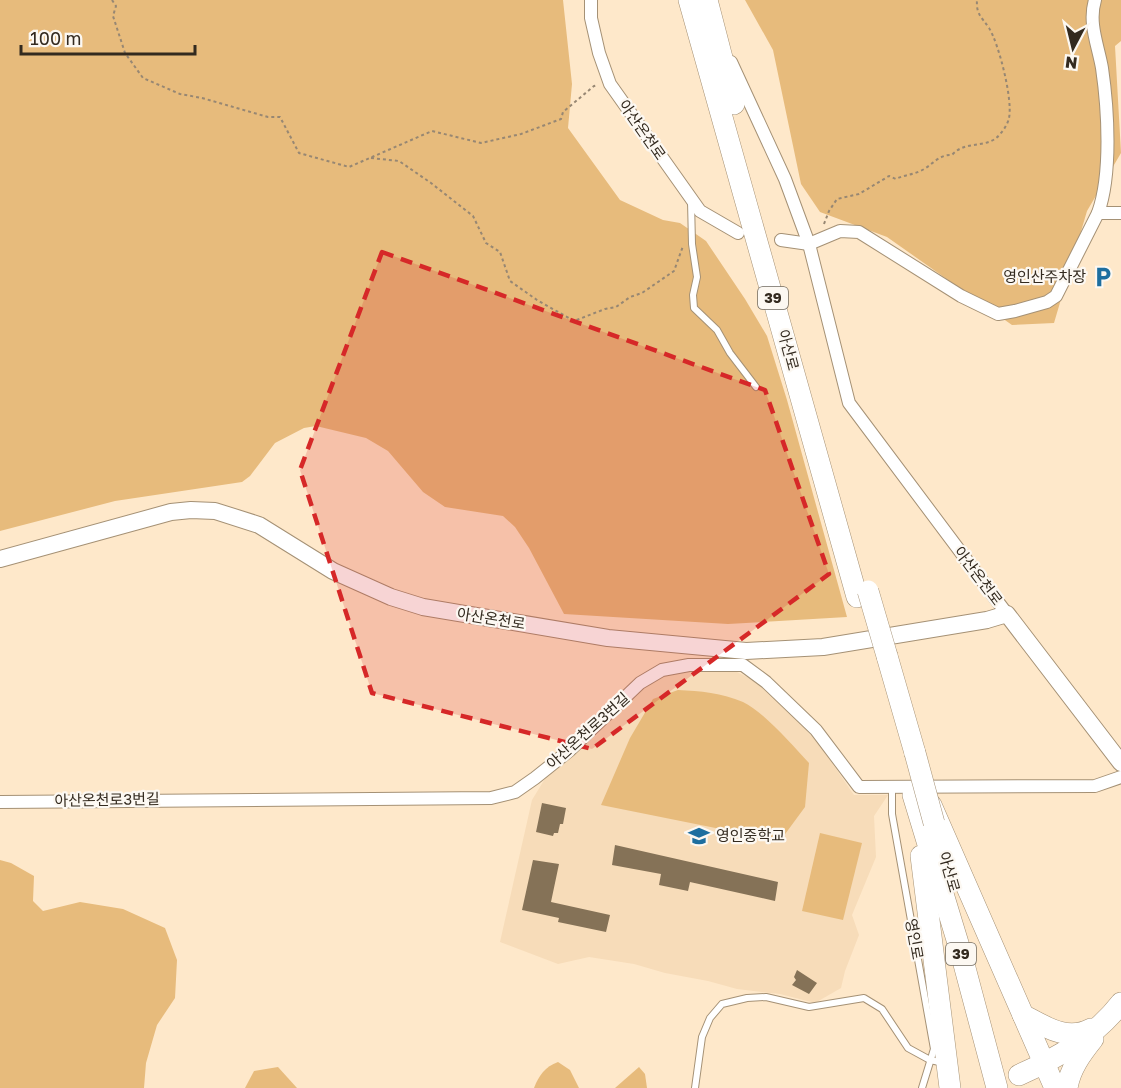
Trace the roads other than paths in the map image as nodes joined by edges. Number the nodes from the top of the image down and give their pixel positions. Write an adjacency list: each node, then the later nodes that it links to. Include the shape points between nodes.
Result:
1 (591, 0): 5 (street, 아산온천로, via 591,18 610,84)
2 (689, 0): 13 (highway, 아산로 / 39)
3 (707, 0): 10 (street, 아산온천로); 13 (highway, 아산로 / 39)
4 (1095, 0): 6 (street, via 1094,37 1103,74 1107,140 1103,199)
5 (691, 198): 8 (street, 아산온천로, via 700,211); 11 (lane, via 697,277 694,308 717,330)
6 (1098, 213): 7 (street); 10 (street, via 1056,296 1047,302 998,314 961,296 858,232 840,231)
7 (1121, 213)
8 (738, 233)
9 (781, 240): 10 (street)
10 (809, 244): 14 (street, 아산온천로, via 849,403)
11 (756, 387)
12 (0, 559): 15 (main road, 아산온천로, via 171,512 215,511 259,525 333,571 423,607)
13 (863, 594): 20 (highway, 아산로 / 39, bridge)
14 (1007, 614): 15 (main road, 아산온천로); 16 (main road, 아산온천로)
15 (743, 658): 18 (street, via 816,730 859,787); 19 (street, 아산온천로3번길, via 662,670 640,683 535,778 515,792 491,798)
16 (1121, 763)
17 (1121, 777): 18 (street, via 1095,786)
18 (892, 788): 24 (lane, 영인로, via 892,814)
19 (0, 801)
20 (927, 823): 22 (highway); 24 (highway); 26 (highway, 아산로 / 39); 30 (highway, 아산로 / 39)
21 (1121, 1003): 23 (highway)
22 (1023, 1015): 23 (highway, via 1071,1035 1083,1034); 25 (highway)
23 (1107, 1021): 25 (highway, via 1084,1040); 32 (highway, via 1080,1055)
24 (939, 1062): 27 (lane, via 908,1048 882,1009 864,998 809,1007 766,997 747,998 722,1004 710,1018 702,1037); 28 (lane, 영인로); 29 (highway)
25 (1044, 1062): 26 (highway); 31 (highway)
26 (1015, 1082)
27 (695, 1088)
28 (922, 1088)
29 (950, 1088)
30 (997, 1088)
31 (1055, 1088)
32 (1067, 1088)

